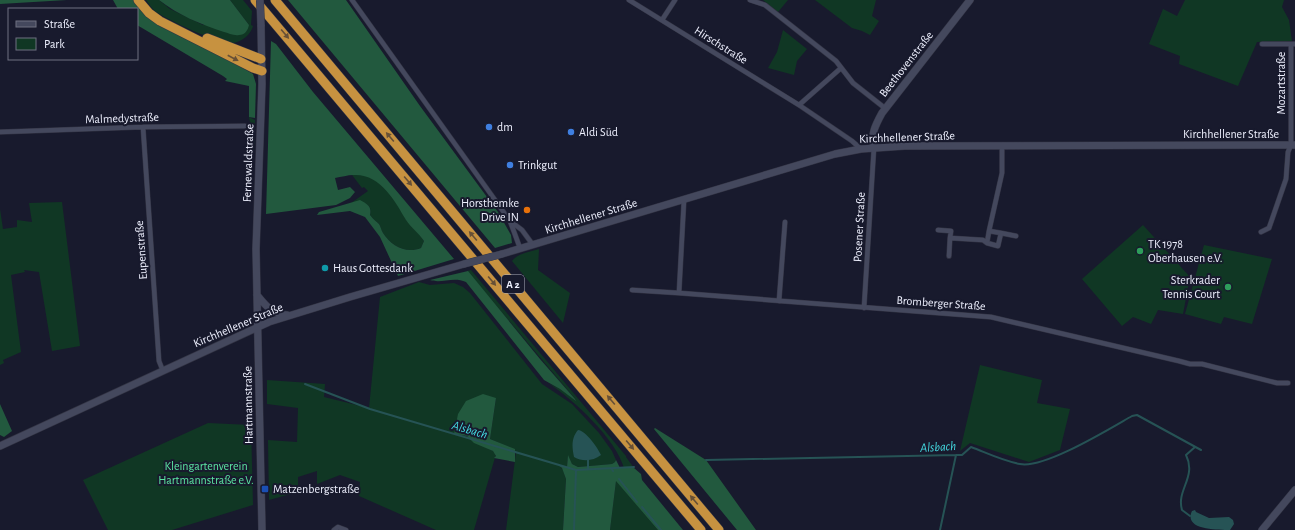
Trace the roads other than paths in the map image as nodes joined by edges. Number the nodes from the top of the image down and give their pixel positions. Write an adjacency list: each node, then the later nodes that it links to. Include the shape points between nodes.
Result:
1 (138, 0): 16 (highway, one-way to 16, via 149,13 164,23)
2 (143, 0): 14 (highway, via 153,11 171,22)
3 (247, 0): 10 (highway)
4 (275, 0): 54 (highway, A 2, one-way to 4)
5 (352, 0): 27 (street, Kirchhellener Straße)
6 (675, 0): 11 (street)
7 (750, 0): 15 (street, via 765,5 836,61)
8 (970, 0): 18 (main road, Beethovenstraße)
9 (632, 1): 11 (street, Hirschstraße)
10 (258, 2): 14 (main road, Fernewaldstraße, bridge); 53 (highway, A 2, one-way to 53)
11 (662, 20): 17 (street, Hirschstraße)
12 (1262, 44): 13 (street)
13 (1293, 44): 22 (street, Mozartstraße)
14 (261, 59): 16 (main road, Fernewaldstraße)
15 (841, 68): 17 (street); 18 (street, via 853,83)
16 (262, 71): 41 (main road, Fernewaldstraße)
17 (799, 105): 25 (street, Hirschstraße)
18 (886, 109): 24 (main road, Beethovenstraße, via 873,133)
19 (245, 126): 20 (street, Malmedystraße)
20 (143, 127): 21 (street, Malmedystraße); 46 (street, Eupenstraße, via 159,361)
21 (0, 132)
22 (1293, 145): 23 (main road, Kirchhellener Straße); 31 (street, Mozartstraße, via 1288,152 1286,179 1269,228)
23 (1002, 146): 24 (main road, Kirchhellener Straße); 30 (street, via 1002,173)
24 (874, 147): 25 (main road, Kirchhellener Straße); 43 (street, Posener Straße)
25 (861, 149): 26 (main road, Kirchhellener Straße, via 835,154)
26 (684, 200): 36 (main road, Kirchhellener Straße); 40 (street)
27 (510, 222): 36 (street, Kirchhellener Straße, via 522,230); 37 (street, Kirchhellener Straße)
28 (785, 222): 42 (street)
29 (938, 230): 34 (street, via 951,231)
30 (989, 231): 32 (street); 35 (street)
31 (1261, 232)
32 (1001, 233): 33 (street); 35 (street, via 998,246)
33 (1016, 236)
34 (950, 238): 35 (street, via 984,240); 38 (street)
35 (988, 243)
36 (533, 245): 37 (main road, Kirchhellener Straße)
37 (520, 248): 44 (main road, Kirchhellener Straße, bridge)
38 (949, 256)
39 (632, 290): 40 (street, Bromberger Straße)
40 (679, 293): 42 (street, Bromberger Straße)
41 (257, 295): 44 (main road, via 273,312); 45 (main road, Fernewaldstraße)
42 (779, 301): 43 (street, Bromberger Straße)
43 (864, 308): 47 (street, Bromberger Straße, via 991,317 1190,364 1202,364 1277,383)
44 (289, 315): 45 (main road, Kirchhellener Straße)
45 (258, 327): 46 (main road, Kirchhellener Straße); 50 (main road, Hartmannstraße)
46 (163, 371): 48 (main road, Kirchhellener Straße)
47 (1288, 383)
48 (0, 446)
49 (1295, 490): 55 (main road)
50 (262, 530)
51 (334, 530): 52 (street, via 338,527)
52 (346, 530)
53 (701, 530)
54 (719, 530)
55 (1262, 530)

